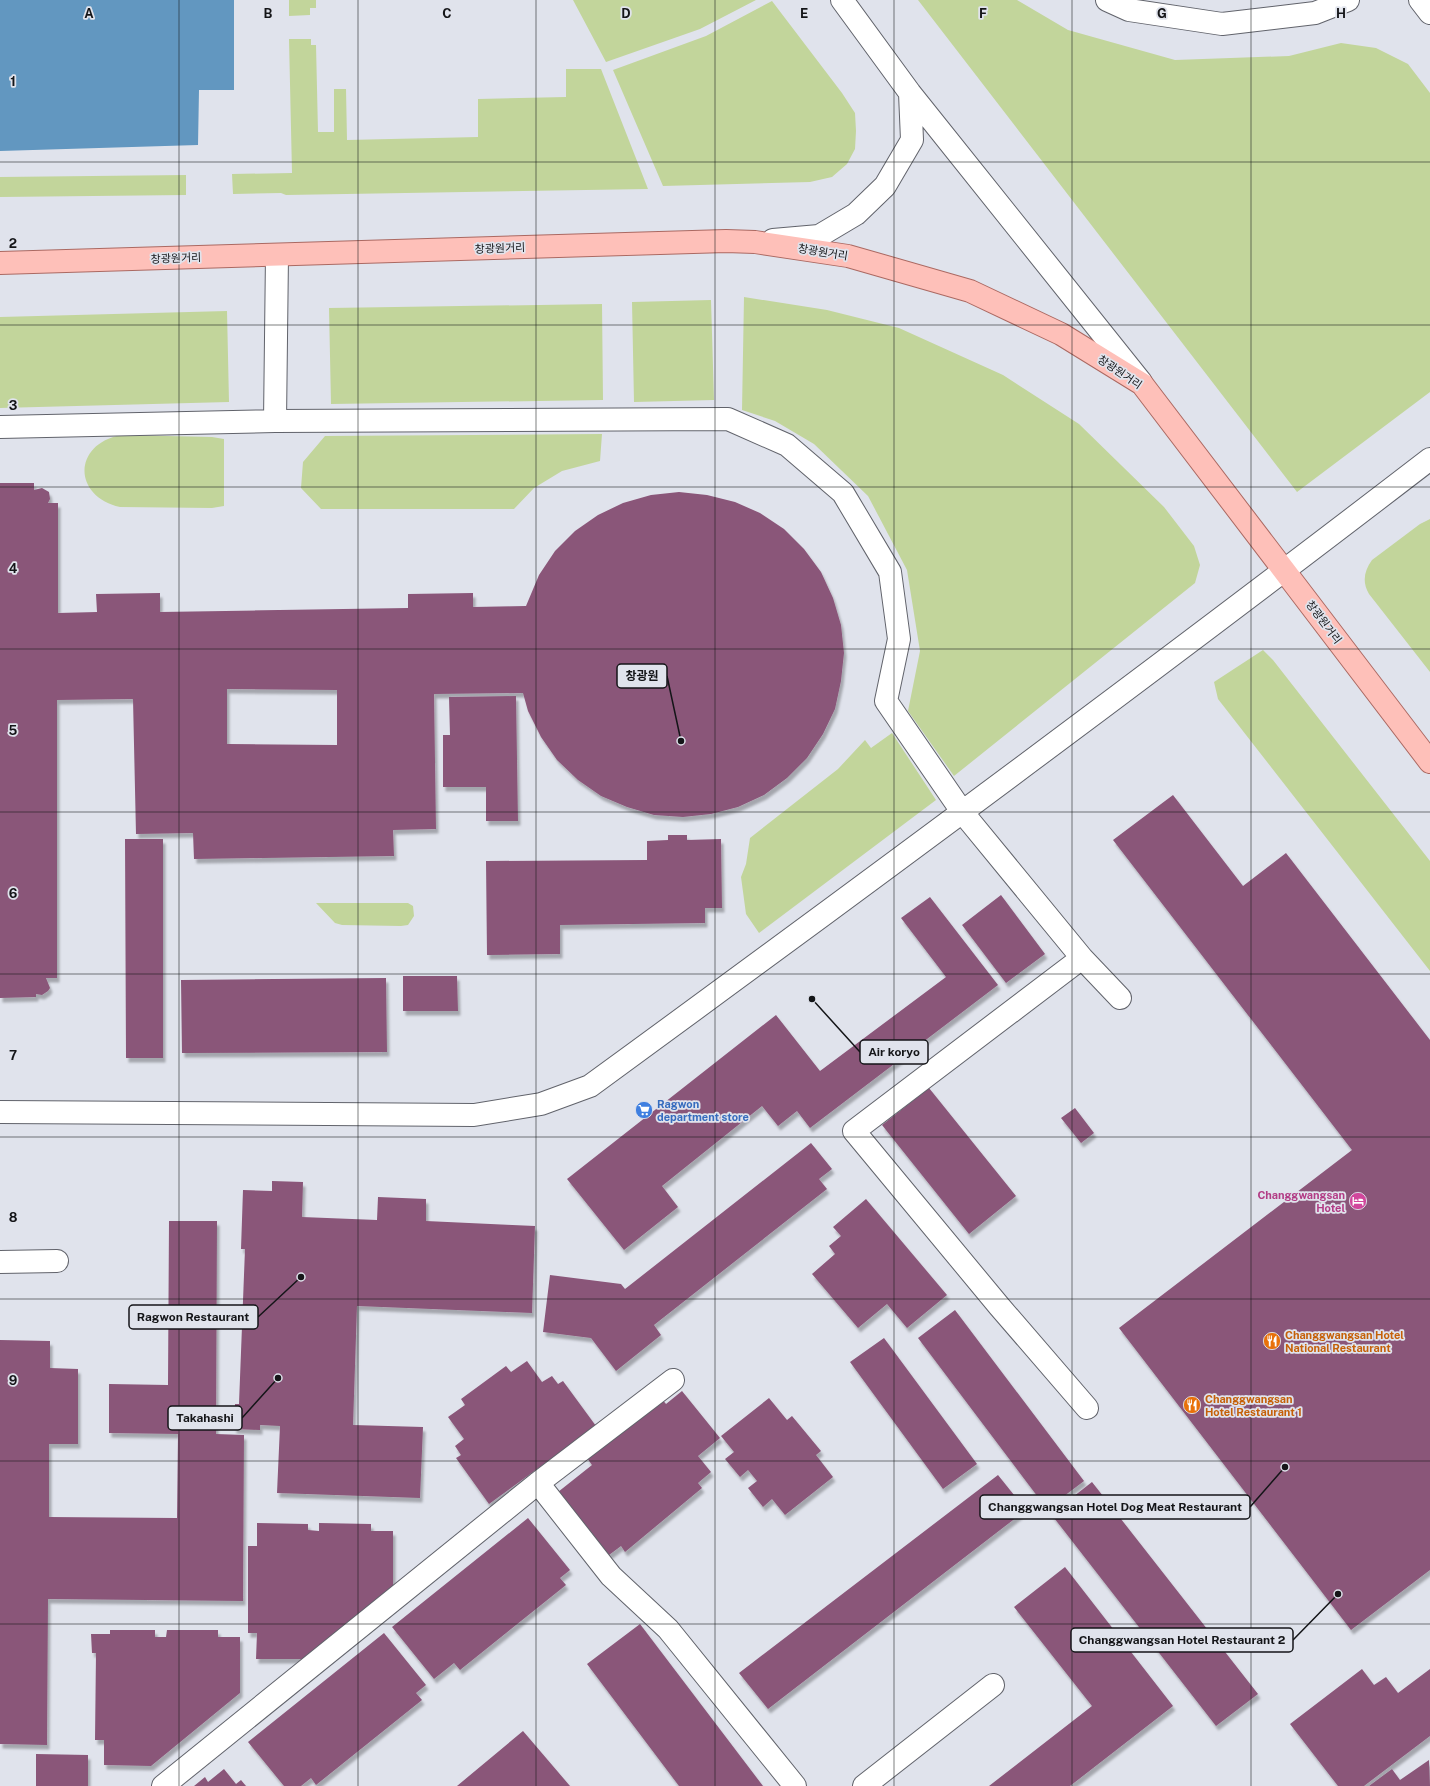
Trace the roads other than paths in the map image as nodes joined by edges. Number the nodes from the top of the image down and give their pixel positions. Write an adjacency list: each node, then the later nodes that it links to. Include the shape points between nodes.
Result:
1 (842, 0): 6 (street)
2 (1106, 0): 3 (street, via 1129,10 1222,24 1315,13)
3 (1348, 0)
4 (1420, 0): 5 (street)
5 (1430, 14)
6 (910, 93): 7 (street, via 912,140 885,186 856,214 819,236); 10 (street)
7 (755, 242): 8 (main road, 창광원거리, via 718,241); 10 (main road, 창광원거리, via 848,256 970,292 1061,334)
8 (277, 255): 9 (main road, 창광원거리); 11 (street)
9 (0, 262)
10 (1142, 384): 14 (main road, 창광원거리)
11 (275, 421): 12 (street); 16 (street, via 728,419 788,445 843,493 890,572 899,639 886,701)
12 (0, 427)
13 (1430, 459): 14 (street)
14 (1286, 571): 15 (main road, 창광원거리); 16 (street)
15 (1430, 762)
16 (963, 813): 17 (street); 19 (street, via 590,1086 540,1104 474,1115)
17 (1082, 958): 18 (street); 23 (street, via 854,1131)
18 (1120, 998)
19 (0, 1112)
20 (0, 1262): 21 (street)
21 (57, 1262)
22 (673, 1380): 24 (street)
23 (1087, 1408)
24 (538, 1483): 26 (street); 27 (street, via 611,1576 668,1628)
25 (993, 1685): 28 (street)
26 (163, 1786)
27 (795, 1786)
28 (864, 1786)

